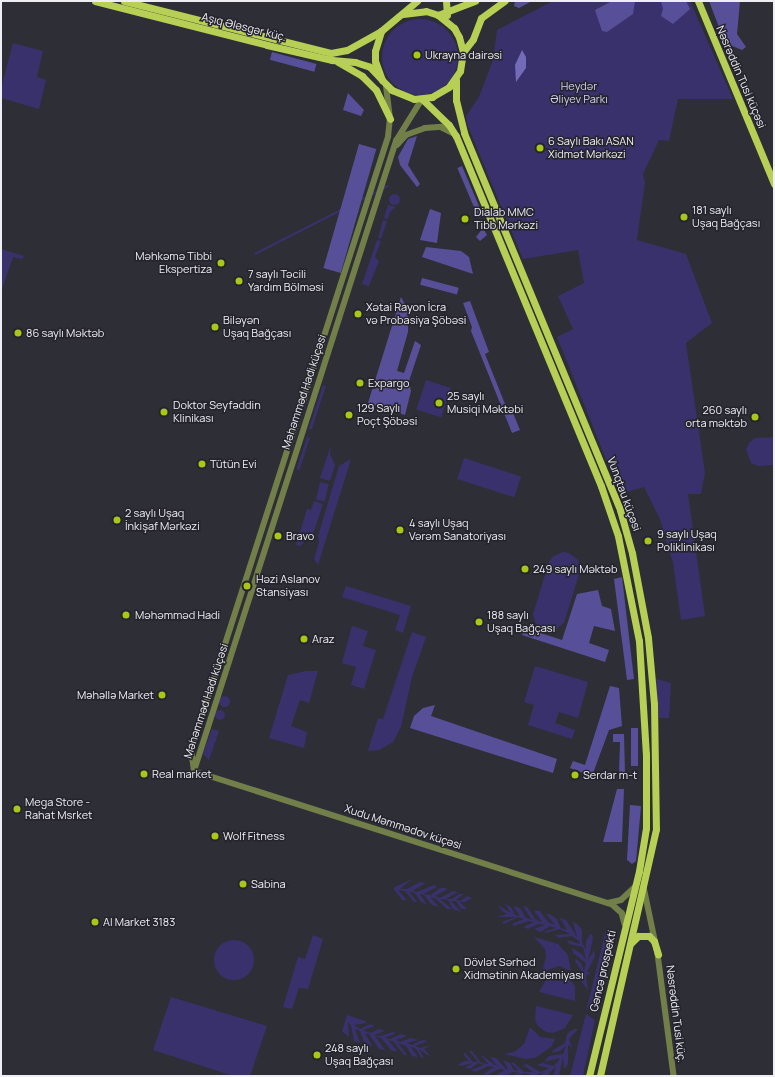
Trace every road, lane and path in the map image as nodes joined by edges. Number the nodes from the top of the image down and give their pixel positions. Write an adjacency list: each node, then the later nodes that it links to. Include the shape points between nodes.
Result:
1 (95, 1): 14 (main road, Aşıq Ələsgər küç.)
2 (124, 1): 12 (main road, Aşıq Ələsgər küç., via 331,53 347,50)
3 (417, 1): 9 (main road)
4 (446, 1): 8 (main road)
5 (475, 1): 8 (main road)
6 (504, 1): 13 (main road, via 481,18 473,38)
7 (698, 1): 21 (main road, Nəsrəddin Tusi küçəsi)
8 (448, 11): 10 (main road); 11 (main road)
9 (403, 14): 10 (main road, via 426,11); 12 (main road)
10 (438, 15): 11 (main road)
11 (447, 21): 13 (main road, via 459,37)
12 (381, 31): 16 (main road, via 374,51 377,71)
13 (463, 52): 15 (main road)
14 (332, 60): 16 (main road, Aşıq Ələsgər küç., via 363,64); 18 (main road, via 362,76 376,90)
15 (456, 80): 17 (main road, via 441,93); 28 (main road, Vunqtau küçəsi, via 456,100 464,133 610,483 628,534 648,638 657,806)
16 (384, 83): 17 (main road, via 399,95); 18 (street, Məhəmməd Hadi küçəsi)
17 (422, 99): 19 (main road, Vunqtau küçəsi); 20 (street, Məhəmməd Hadi küçəsi, via 402,130)
18 (390, 119): 22 (street, Məhəmməd Hadi küçəsi, via 388,137)
19 (454, 134): 20 (street, via 441,127 425,128 406,135); 27 (main road, Vunqtau küçəsi, via 601,486 618,536 639,641 646,754 647,812)
20 (394, 150): 23 (street, Məhəmməd Hadi küçəsi)
21 (774, 184)
22 (356, 235): 23 (street); 24 (street, Məhəmməd Hadi küçəsi)
23 (365, 238): 25 (street, Məhəmməd Hadi küçəsi)
24 (245, 579): 25 (street); 26 (street, Məhəmməd Hadi küçəsi, via 190,750)
25 (254, 582): 26 (street, Məhəmməd Hadi küçəsi)
26 (194, 772): 32 (street, Xudu Məmmədov küçəsi)
27 (644, 846): 28 (main road); 29 (main road, Vunqtau küçəsi)
28 (654, 847): 31 (main road, Vunqtau küçəsi)
29 (639, 871): 30 (main road, Gəncə prospekti)
30 (635, 887): 32 (street, via 621,900); 33 (main road, Gəncə prospekti)
31 (644, 887): 34 (main road, Gəncə prospekti); 35 (street, Nəsrəddin Tusi küç.)
32 (606, 903): 33 (street, Xudu Məmmədov küçəsi, via 619,909)
33 (625, 924): 36 (main road, Gəncə prospekti)
34 (630, 944): 35 (main road, via 638,936 649,936 654,941); 37 (main road, Gəncə prospekti)
35 (658, 954): 38 (street, Nəsrəddin Tusi küç.)
36 (589, 1076)
37 (600, 1076)
38 (674, 1076)

